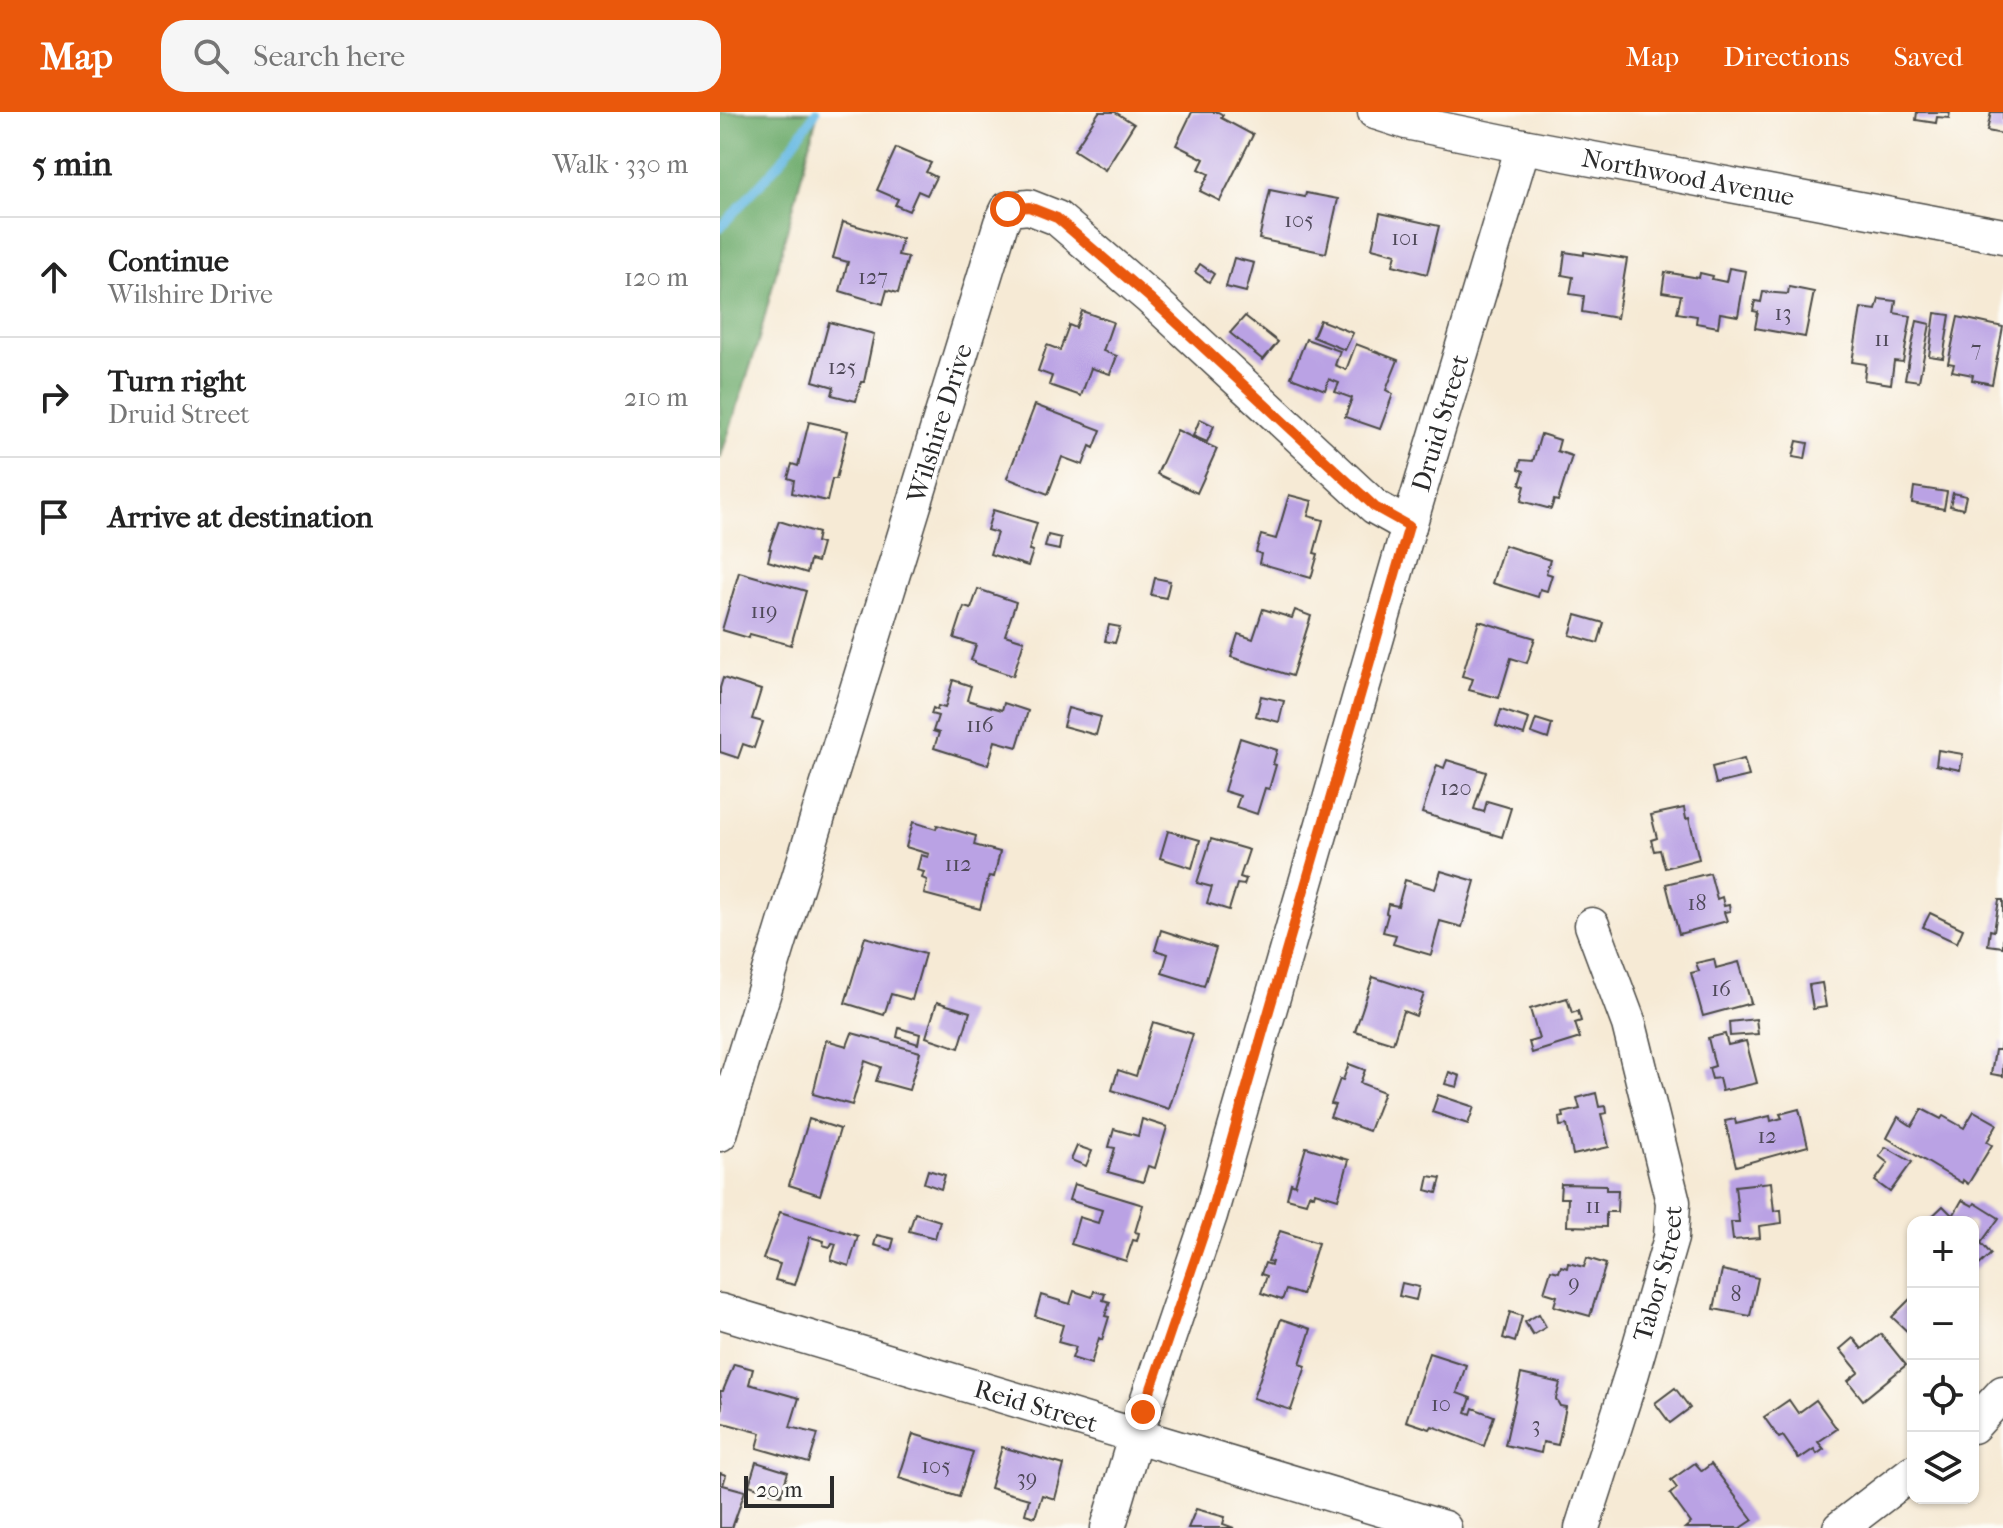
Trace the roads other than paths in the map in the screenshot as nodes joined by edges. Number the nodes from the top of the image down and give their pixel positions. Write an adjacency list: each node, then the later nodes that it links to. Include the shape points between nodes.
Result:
1 (1375, 112): 2 (street, Northwood Avenue)
2 (1523, 146): 3 (street, Northwood Avenue); 4 (street, Druid Street)
3 (2003, 236)
4 (1409, 526): 6 (street, Wilshire Drive, via 1375,507 1057,218 1029,207 1008,209); 10 (street, Druid Street, via 1210,1215)
5 (1592, 925): 14 (street, Tabor Street, via 1629,1024 1673,1202 1671,1238)
6 (720, 1134)
7 (720, 1311): 10 (street, Reid Street)
8 (2003, 1393): 9 (street)
9 (1979, 1419)
10 (1136, 1434): 12 (street, Druid Street); 13 (street, Reid Street)
11 (1907, 1477): 15 (street)
12 (1108, 1528)
13 (1444, 1528)
14 (1582, 1528)
15 (1840, 1528)

